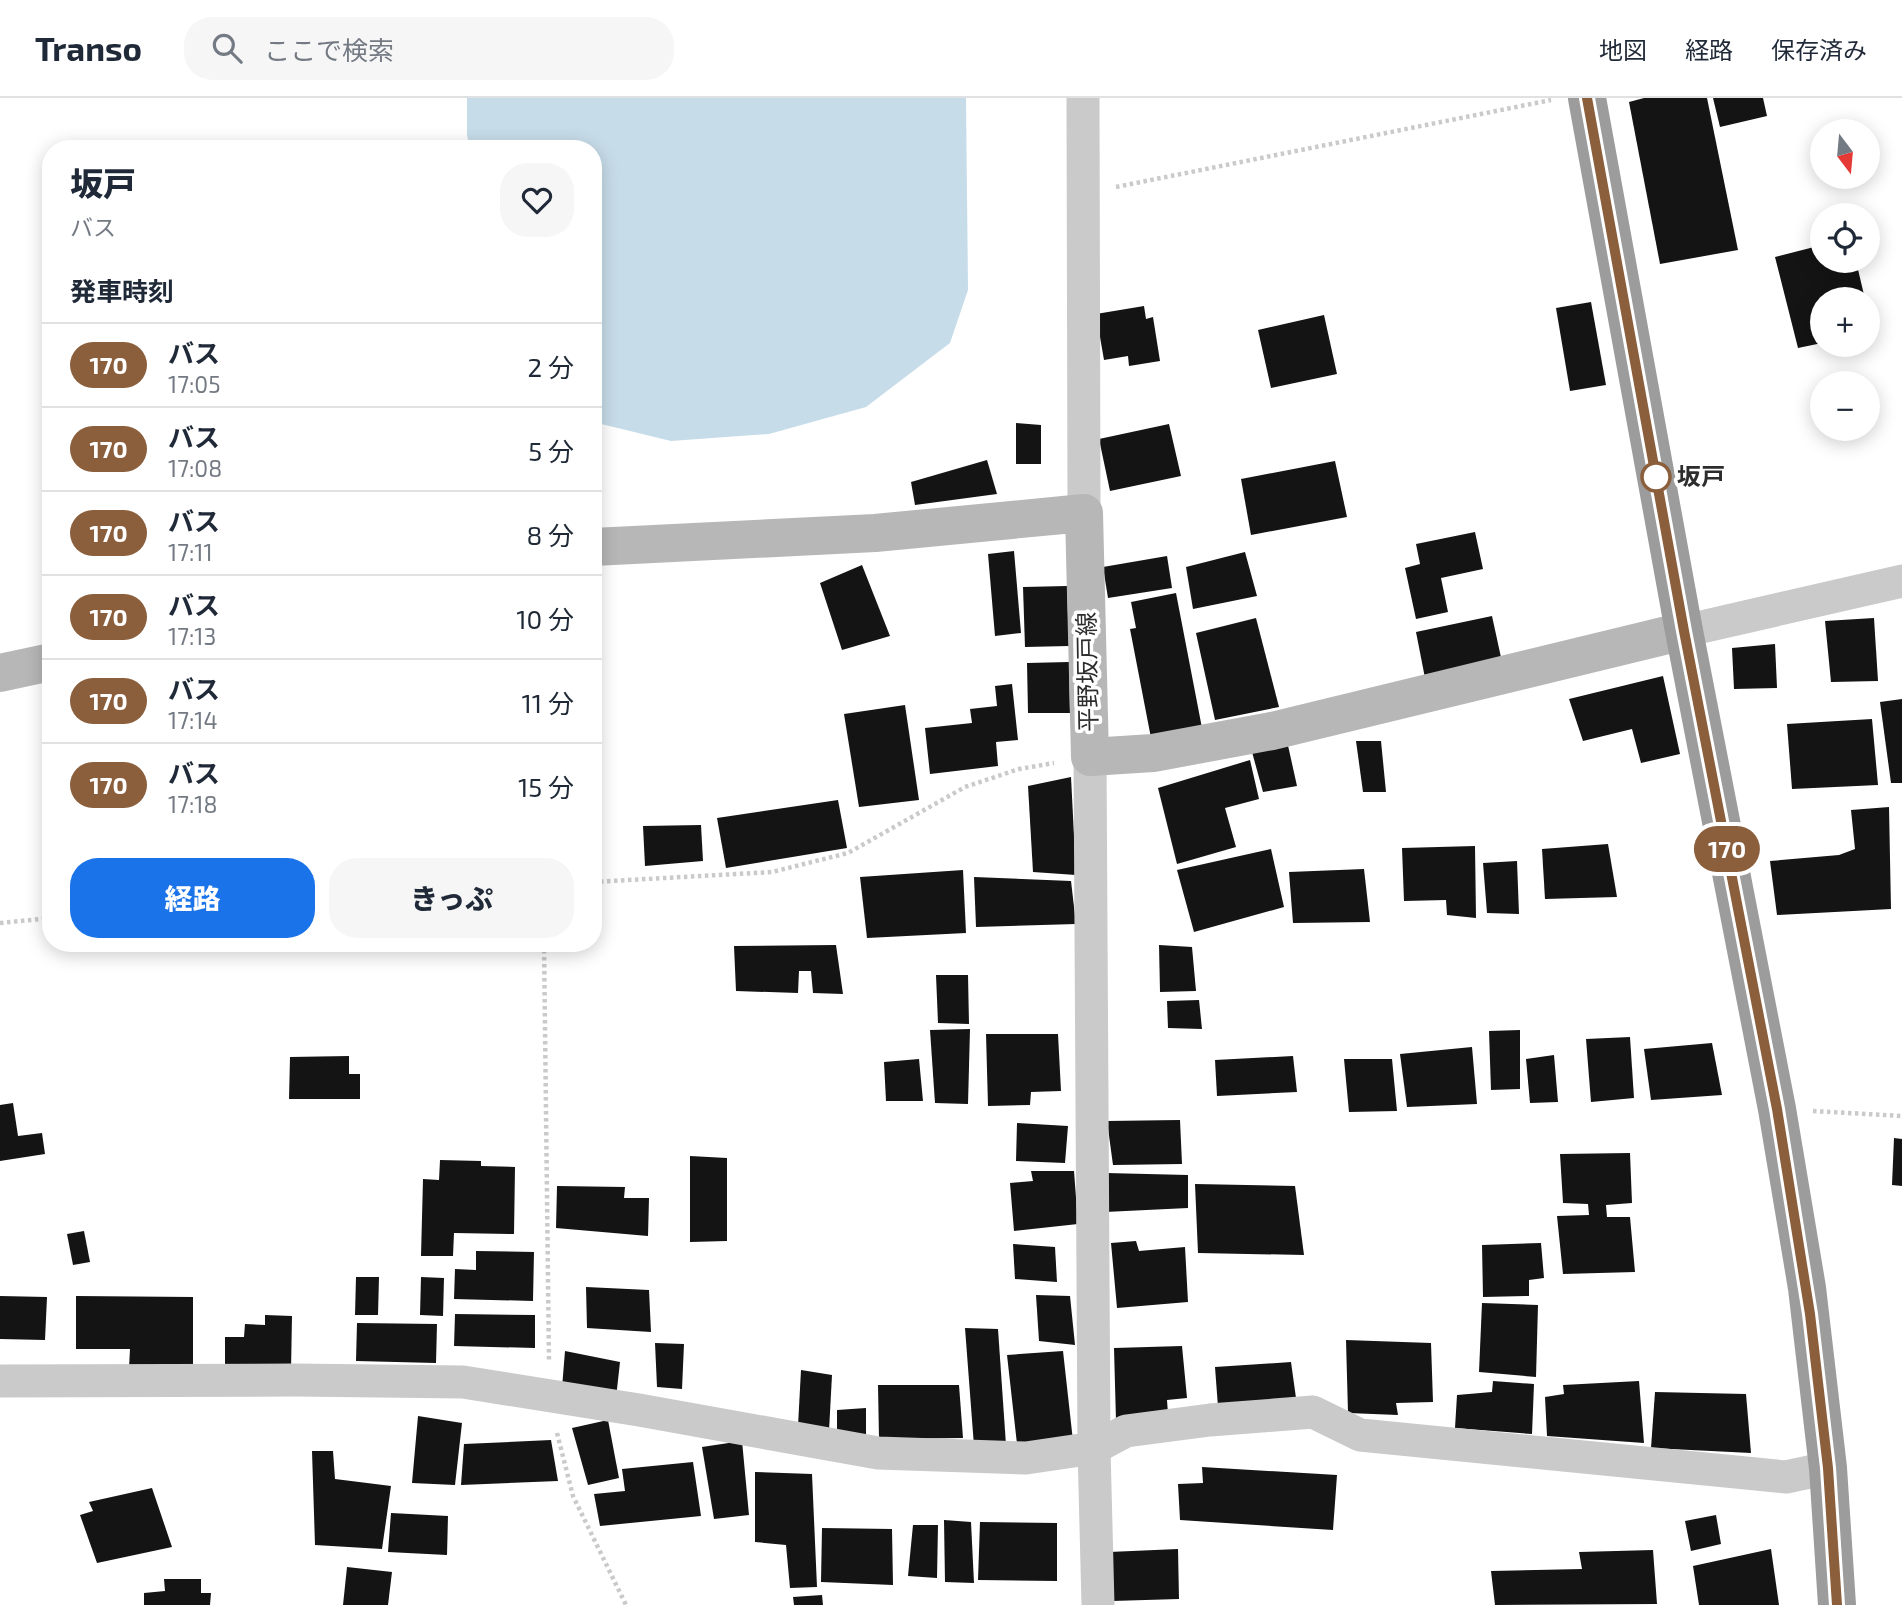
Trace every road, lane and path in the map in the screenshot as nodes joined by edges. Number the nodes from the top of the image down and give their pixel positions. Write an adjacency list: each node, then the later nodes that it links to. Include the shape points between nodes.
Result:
1 (1083, 98): 4 (street)
2 (1560, 98): 4 (path, via 1115,187)
3 (1587, 98): 8 (highway)
4 (1084, 187): 5 (street)
5 (1084, 513): 6 (main road, via 875,533); 11 (main road, 平野坂戸線)
6 (602, 547)
7 (1902, 581): 8 (street)
8 (1684, 631): 11 (main road, 平野坂戸線, via 1272,732 1153,753); 16 (highway)
9 (42, 664): 10 (main road)
10 (0, 673)
11 (1090, 757): 12 (path, via 1019,769 965,787 849,853 772,872); 20 (street)
12 (602, 881)
13 (42, 919): 14 (path)
14 (0, 923)
15 (544, 952): 19 (path)
16 (1777, 1109): 17 (path); 21 (highway, via 1807,1288)
17 (1902, 1116)
18 (0, 1381): 19 (street, via 463,1382)
19 (549, 1395): 20 (street, via 878,1453 1026,1458); 22 (path, via 573,1496)
20 (1094, 1448): 21 (street, via 1126,1431 1313,1412 1360,1435 1786,1478); 23 (street)
21 (1828, 1468): 24 (highway)
22 (626, 1605)
23 (1098, 1605)
24 (1837, 1605)

